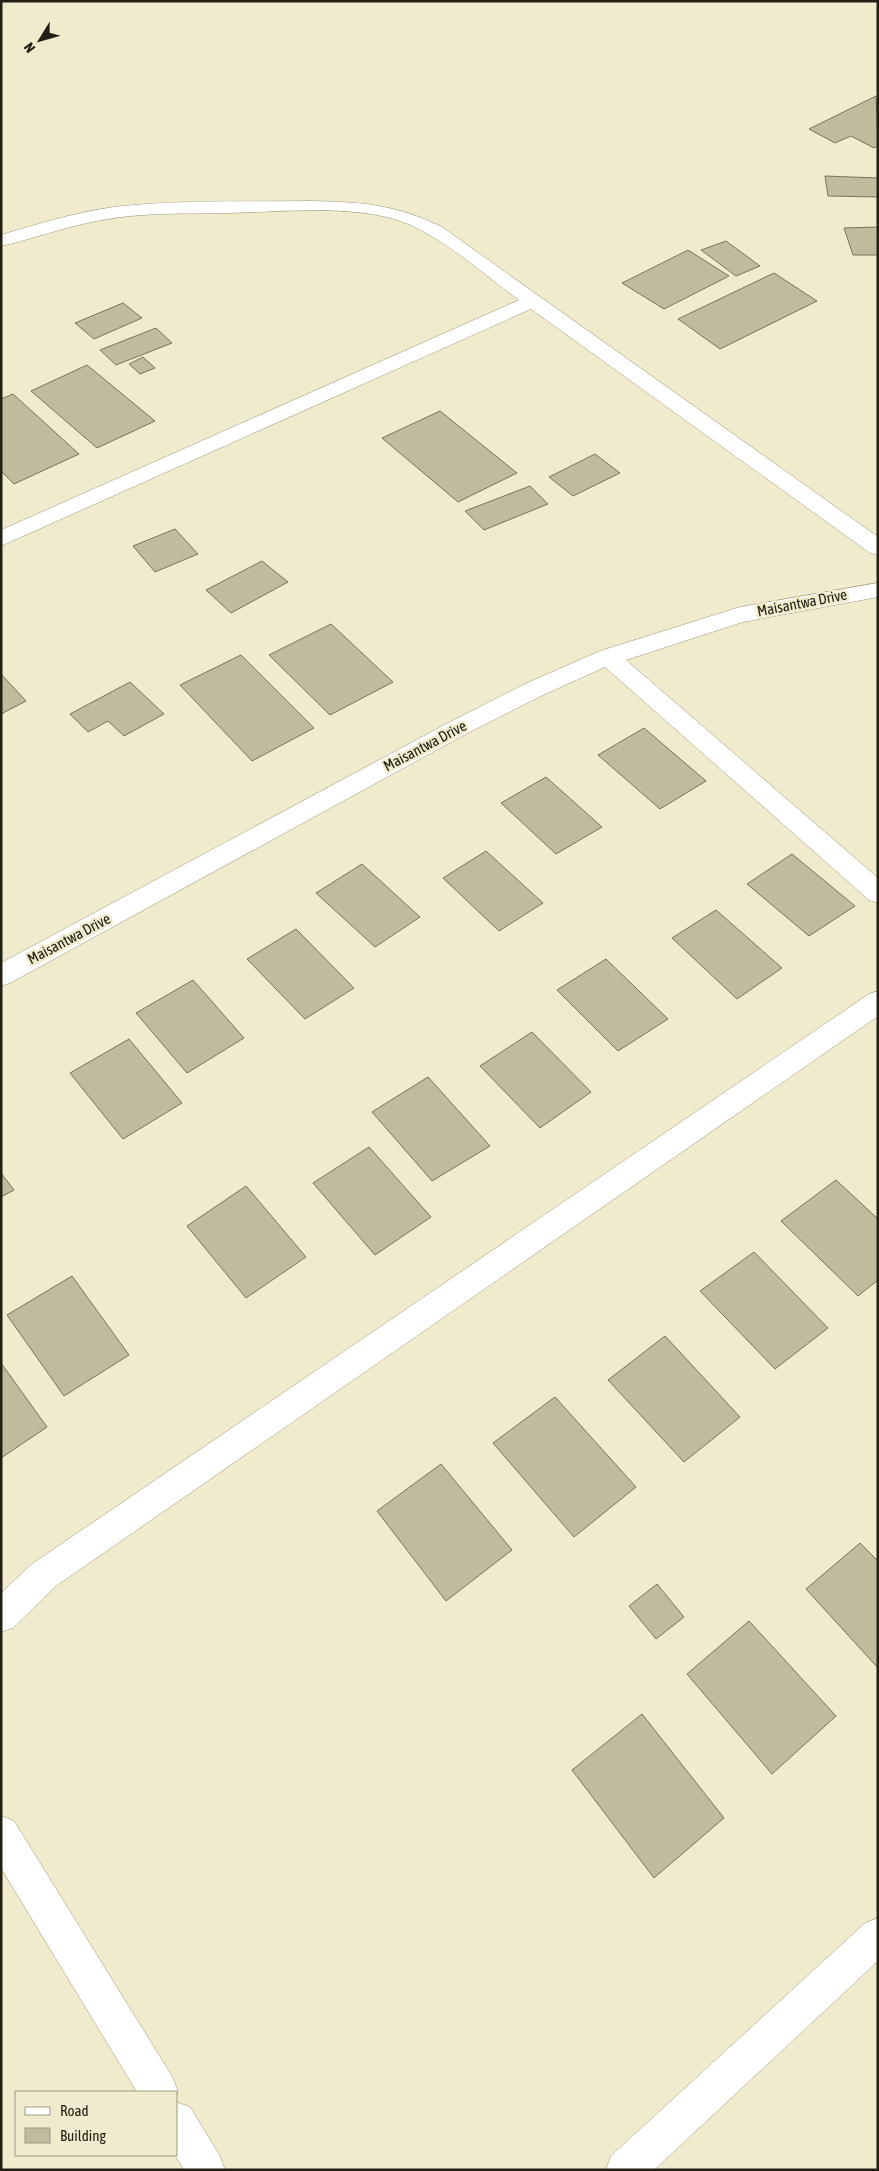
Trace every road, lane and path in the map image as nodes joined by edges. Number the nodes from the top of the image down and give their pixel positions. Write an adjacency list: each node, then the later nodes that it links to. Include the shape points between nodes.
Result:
1 (1, 241): 2 (street, via 62,223 134,210 347,207 409,218 436,231)
2 (533, 301): 3 (street); 4 (street)
3 (1, 539)
4 (878, 548)
5 (878, 590): 6 (street, Maisantwa Drive, via 740,615)
6 (608, 657): 7 (street); 8 (street, Maisantwa Drive, via 532,690 456,729)
7 (878, 893)
8 (1, 976)
9 (878, 1002): 10 (street, via 44,1575)
10 (1, 1616)
11 (1, 1834): 13 (street)
12 (878, 1936): 16 (street)
13 (158, 2091)
14 (178, 2124): 15 (street)
15 (206, 2170)
16 (624, 2170)

